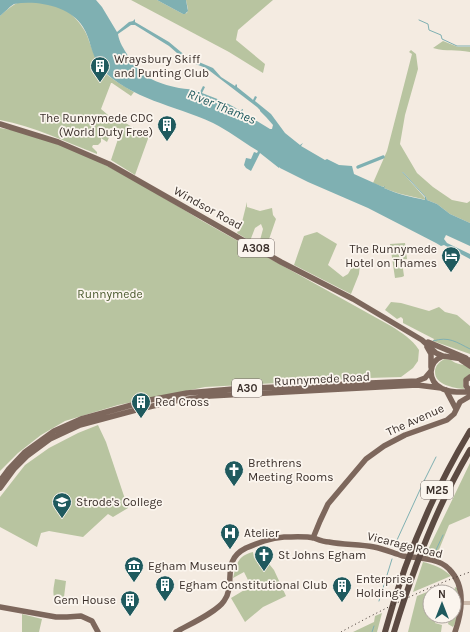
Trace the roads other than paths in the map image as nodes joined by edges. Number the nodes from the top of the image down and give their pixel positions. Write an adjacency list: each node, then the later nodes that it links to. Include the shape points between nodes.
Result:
1 (0, 124): 2 (main road, Windsor Road / A308, via 58,142 109,164 266,254 353,299)
2 (420, 340): 3 (main road, Windsor Road / A308); 5 (main road); 7 (main road, Windsor Road / A308, via 430,350)
3 (443, 356): 4 (main road); 7 (main road, A30, via 434,361)
4 (461, 360): 5 (main road); 6 (main road)
5 (470, 360)
6 (470, 366)
7 (431, 369): 9 (main road, The Avenue, via 432,378); 13 (main road, Runnymede Road / A30, via 425,378 417,381 204,391 168,396)
8 (470, 376): 10 (main road, via 466,383)
9 (443, 389): 10 (main road, A30); 12 (main road, The Avenue); 13 (main road, Runnymede Road / A30, via 417,385 220,395)
10 (470, 392)
11 (470, 396): 12 (main road, The Avenue, via 461,401)
12 (456, 409): 18 (main road, The Avenue, via 447,420 405,435 366,460 328,504)
13 (111, 413): 16 (main road, A30, via 76,421 47,435 19,458); 17 (main road, A30, via 44,443 18,465)
14 (470, 431): 29 (highway, M25, via 440,485 410,552)
15 (470, 450): 30 (highway, M25, via 445,496 420,554)
16 (0, 481)
17 (0, 488)
18 (313, 538): 19 (main road, Vicarage Road, via 374,547 443,564 450,569); 20 (main road, Vicarage Road, via 272,539 242,551 231,563)
19 (457, 584)
20 (228, 590): 27 (main road, via 220,602); 28 (main road, via 227,596 219,606)
21 (462, 603): 22 (street)
22 (470, 603)
23 (0, 608): 24 (main road, via 47,616)
24 (87, 619): 25 (main road); 26 (main road, via 94,624)
25 (94, 632)
26 (98, 632)
27 (171, 632)
28 (176, 632)
29 (385, 632)
30 (394, 632)

